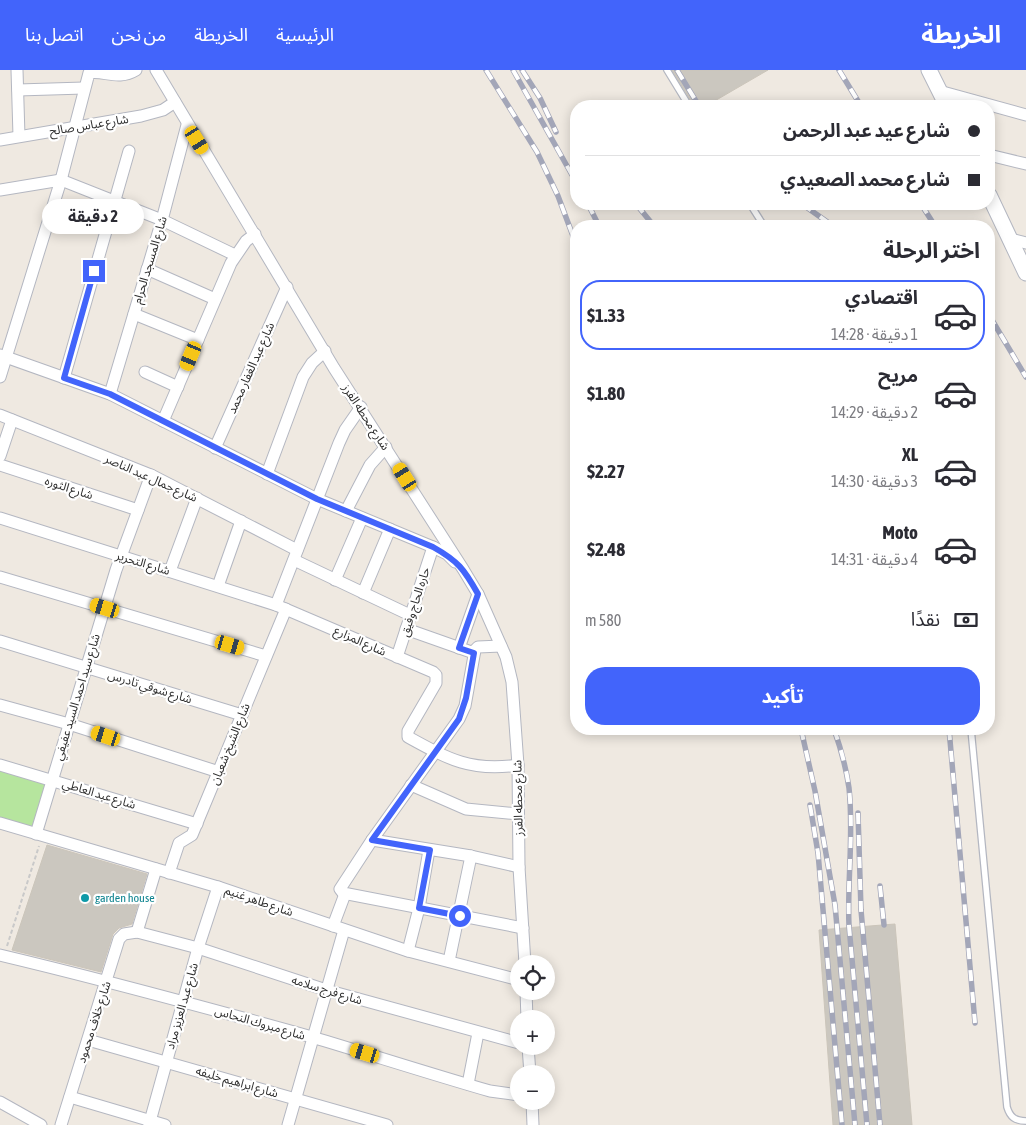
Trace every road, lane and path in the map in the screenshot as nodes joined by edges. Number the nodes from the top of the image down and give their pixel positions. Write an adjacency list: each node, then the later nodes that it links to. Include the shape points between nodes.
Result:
1 (17, 70): 7 (street)
2 (136, 70): 6 (street, via 121,75 94,72 89,74)
3 (156, 70): 12 (street, شارع محطه الفرز)
4 (667, 70): 9 (lane)
5 (929, 70): 8 (street)
6 (84, 88): 7 (street); 16 (street)
7 (18, 90): 17 (street)
8 (939, 91): 10 (street); 11 (street)
9 (685, 100)
10 (944, 100)
11 (972, 100)
12 (174, 102): 15 (street, شارع محطه الفرز); 16 (street, شارع عباس صالح, via 163,110 141,116)
13 (995, 106): 14 (street)
14 (1026, 115)
15 (187, 125): 26 (street, شارع المسجد الحرام); 27 (street, شارع محطه الفرز)
16 (74, 127): 17 (street, شارع عباس صالح); 22 (street)
17 (20, 136): 18 (street, شارع عباس صالح)
18 (0, 140)
19 (129, 150): 24 (street)
20 (995, 156): 21 (street)
21 (1026, 164)
22 (61, 180): 23 (street); 24 (street); 38 (street)
23 (0, 190)
24 (114, 200): 26 (street); 41 (street)
25 (995, 208): 28 (street)
26 (162, 220): 30 (street); 31 (street, شارع المسجد الحرام)
27 (255, 234): 30 (street); 33 (street, شارع محطه الفرز)
28 (1010, 239): 29 (street); 32 (street)
29 (1026, 243)
30 (235, 255): 34 (street)
31 (147, 269): 34 (street); 35 (street, شارع المسجد الحرام)
32 (1026, 273)
33 (287, 287): 37 (street, شارع محطه الفرز); 49 (street, شارع عبد الغفار محمد)
34 (215, 299): 36 (street)
35 (134, 314): 36 (street); 43 (street, شارع المسجد الحرام)
36 (198, 340): 42 (street)
37 (325, 351): 44 (street, شارع محطه الفرز); 52 (street, via 303,377)
38 (3, 356): 40 (street); 41 (street)
39 (145, 372): 42 (street)
40 (0, 376)
41 (64, 378): 43 (street)
42 (178, 387): 47 (street)
43 (110, 394): 47 (street)
44 (361, 407): 48 (street, شارع محطه الفرز); 55 (street, شارع الشيخ شعبان, via 345,430)
45 (0, 415): 46 (street, شارع جمال عبد الناصر)
46 (12, 420): 50 (street); 53 (street, شارع جمال عبد الناصر)
47 (163, 421): 49 (street)
48 (386, 447): 57 (street, via 370,465); 65 (street, شارع محطه الفرز)
49 (215, 448): 52 (street)
50 (0, 456)
51 (0, 466): 56 (street, شارع الثوره)
52 (267, 474): 55 (street)
53 (151, 475): 54 (street, شارع جمال عبد الناصر); 56 (street, شارع سيد احمد السيد عفيفي)
54 (196, 498): 60 (street, شارع جمال عبد الناصر); 66 (street)
55 (317, 499): 57 (street); 63 (street, شارع الشيخ شعبان)
56 (138, 510): 64 (street, شارع سيد احمد السيد عفيفي)
57 (346, 511): 59 (street)
58 (0, 518): 64 (street, شارع التحرير)
59 (362, 518): 61 (street); 68 (street)
60 (241, 521): 63 (street, شارع جمال عبد الناصر); 69 (street)
61 (390, 529): 62 (street); 70 (street)
62 (433, 547): 65 (street, via 447,554); 74 (street, حاره الحاج وفيق)
63 (296, 555): 68 (street, شارع جمال عبد الناصر); 72 (street, شارع الشيخ شعبان)
64 (121, 556): 66 (street, شارع التحرير); 73 (street, شارع سيد احمد السيد عفيفي)
65 (463, 569): 71 (street, شارع محطه الفرز)
66 (170, 571): 69 (street, شارع التحرير)
67 (0, 577): 73 (street)
68 (335, 580): 70 (street, شارع جمال عبد الناصر)
69 (218, 586): 72 (street, شارع التحرير)
70 (363, 593): 74 (street, شارع جمال عبد الناصر)
71 (478, 594): 77 (street, شارع محطه الفرز); 78 (street)
72 (281, 607): 80 (street, شارع الشيخ شعبان); 81 (street, شارع المزارع)
73 (105, 608): 80 (street); 82 (street, شارع سيد احمد السيد عفيفي)
74 (410, 616): 75 (street, حاره الحاج وفيق)
75 (406, 629): 78 (street); 81 (street, حاره الحاج وفيق)
76 (0, 640): 82 (street, شارع شوقي تادرس)
77 (501, 646): 79 (street, via 478,648); 89 (street, شارع محطه الفرز, via 510,666)
78 (459, 648): 79 (street)
79 (474, 653): 87 (street, via 465,706)
80 (266, 656): 84 (street, شارع الشيخ شعبان)
81 (397, 657): 87 (street, شارع المزارع, via 434,672 436,676 436,683 407,734)
82 (87, 667): 84 (street, شارع شوقي تادرس); 85 (street, شارع سيد احمد السيد عفيفي)
83 (0, 704): 85 (street)
84 (242, 715): 90 (street, شارع الشيخ شعبان)
85 (69, 724): 90 (street); 91 (street, شارع سيد احمد السيد عفيفي)
86 (972, 735): 131 (lane, via 1007,1107 1016,1120)
87 (435, 752): 89 (street, via 471,766); 92 (street)
88 (0, 765): 91 (street, شارع عبد العاطي)
89 (518, 765): 93 (street, شارع محطه الفرز)
90 (218, 772): 95 (street, شارع الشيخ شعبان)
91 (51, 780): 95 (street, شارع عبد العاطي); 96 (street, شارع سيد احمد السيد عفيفي)
92 (411, 785): 93 (street, via 466,808); 97 (street)
93 (518, 814): 100 (street, شارع محطه الفرز)
94 (0, 823): 96 (street, شارع طاهر غنيم)
95 (197, 824): 102 (street, شارع الشيخ شعبان, via 192,835 179,843)
96 (39, 835): 101 (street, شارع طاهر غنيم); 112 (path)
97 (372, 840): 98 (street); 104 (street, via 340,887)
98 (430, 850): 99 (street); 105 (street)
99 (471, 856): 100 (street); 106 (street)
100 (520, 867): 108 (street, شارع محطه الفرز)
101 (156, 869): 102 (street, شارع طاهر غنيم); 109 (street)
102 (169, 873): 103 (street, شارع طاهر غنيم)
103 (218, 887): 107 (street, شارع طاهر غنيم); 110 (street, شارع عبد العزيز مراد)
104 (344, 893): 105 (street); 107 (street)
105 (419, 908): 106 (street); 111 (street)
106 (460, 916): 108 (street); 114 (street)
107 (339, 928): 111 (street, شارع طاهر غنيم); 117 (street)
108 (523, 928): 113 (street, شارع محطه الفرز)
109 (138, 932): 110 (street, شارع فرج سلامه); 116 (street, شارع خلاف محمود, via 124,934 119,939)
110 (198, 948): 117 (street, شارع فرج سلامه); 118 (street, شارع عبد العزيز مراد)
111 (408, 951): 114 (street, شارع طاهر غنيم)
112 (2, 955): 116 (street, شارع مبروك النحاس)
113 (524, 955)
114 (449, 961): 115 (street, شارع طاهر غنيم)
115 (510, 978)
116 (107, 980): 118 (street, شارع مبروك النحاس); 121 (street, شارع خلاف محمود)
117 (326, 990): 119 (street, شارع فرج سلامه); 120 (street)
118 (183, 1001): 120 (street, شارع مبروك النحاس); 123 (street, شارع عبد العزيز مراد)
119 (478, 1033): 122 (street, شارع فرج سلامه); 124 (street)
120 (313, 1038): 124 (street, شارع مبروك النحاس); 127 (street)
121 (88, 1040): 123 (street, شارع ابراهيم خليفه); 126 (street, شارع خلاف محمود)
122 (510, 1042)
123 (166, 1062): 127 (street, شارع ابراهيم خليفه); 132 (street, شارع عبد العزيز مراد)
124 (468, 1084): 125 (street, شارع مبروك النحاس)
125 (510, 1094)
126 (70, 1097): 132 (street); 134 (street, شارع خلاف محمود)
127 (295, 1099): 136 (street); 137 (street, شارع ابراهيم خليفه)
128 (0, 1102): 130 (street)
129 (532, 1110): 138 (street)
130 (20, 1120): 133 (street)
131 (1026, 1121)
132 (149, 1123): 135 (street)
133 (41, 1125)
134 (61, 1125)
135 (165, 1125)
136 (288, 1125)
137 (387, 1125)
138 (533, 1125)

